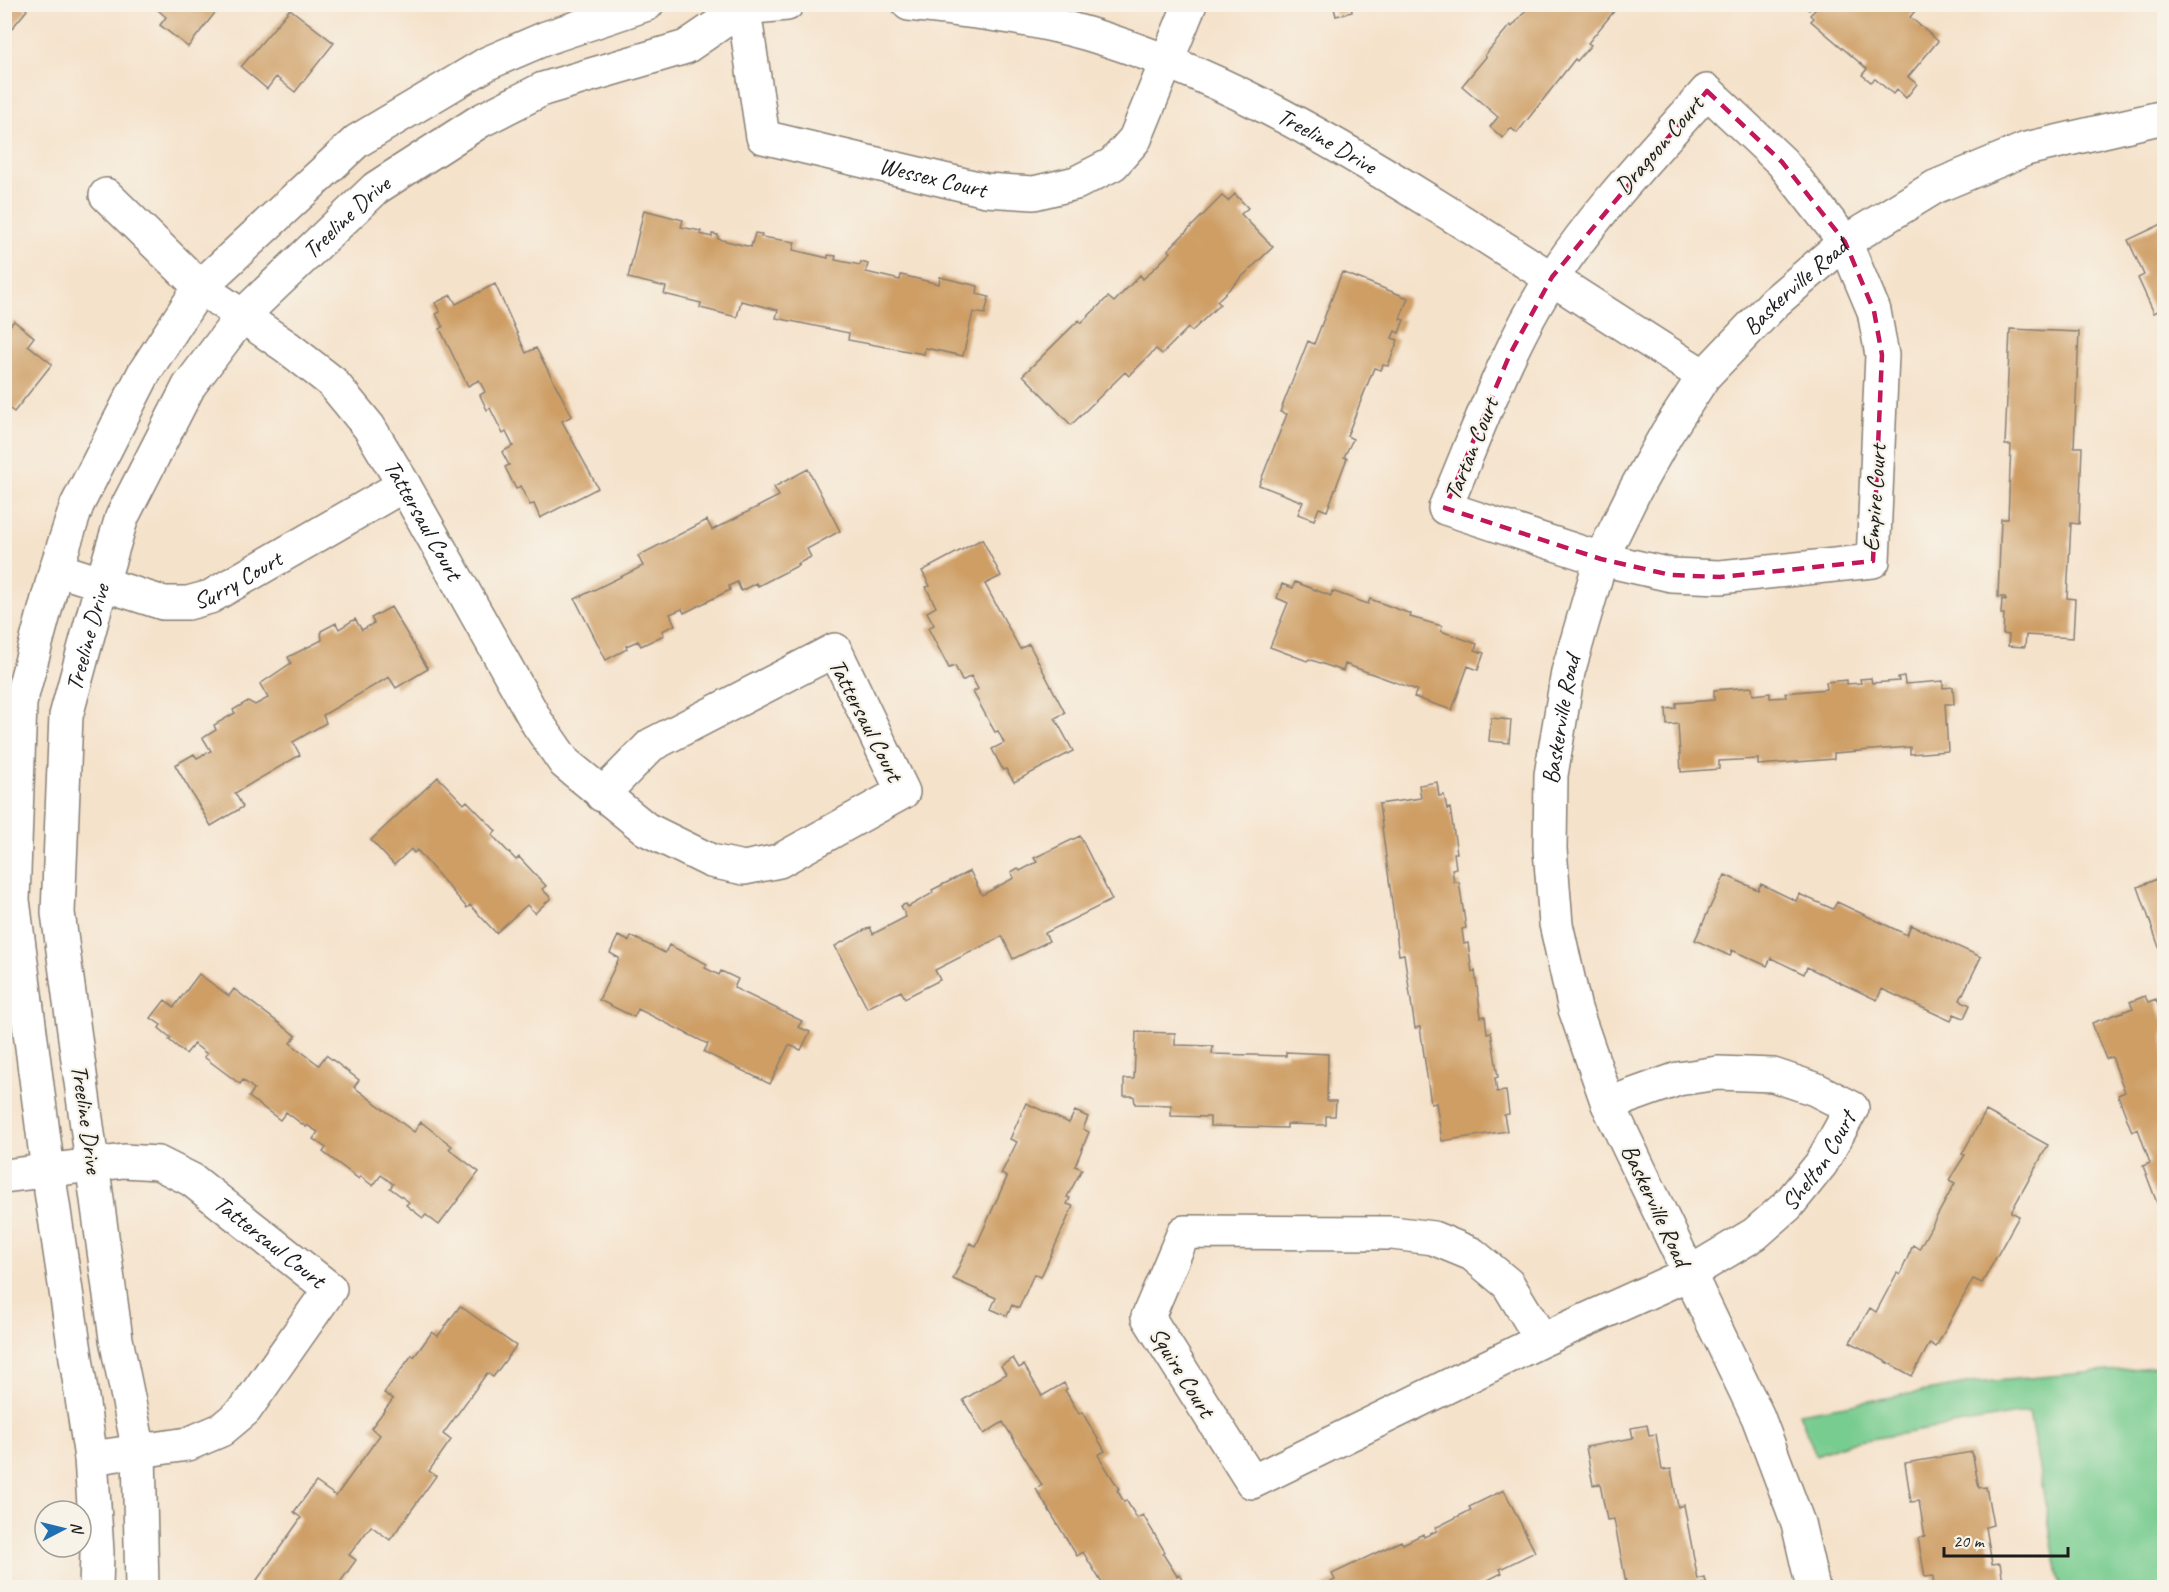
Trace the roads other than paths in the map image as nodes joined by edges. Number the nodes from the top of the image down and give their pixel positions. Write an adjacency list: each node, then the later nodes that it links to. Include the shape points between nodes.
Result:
1 (646, 4): 12 (street, Treeline Drive, via 546,38 488,63 357,141)
2 (787, 4): 5 (street, Treeline Drive)
3 (909, 4): 6 (street, Treeline Drive)
4 (1190, 4): 7 (street)
5 (735, 6): 7 (street, Wessex Court, via 763,137 986,190 1034,193 1076,183 1113,164 1135,139); 13 (street, Treeline Drive, via 686,47 543,89 480,121 376,188)
6 (995, 7): 7 (street, Treeline Drive)
7 (1168, 62): 11 (street, Treeline Drive, via 1288,117)
8 (2164, 117): 10 (street, Baskerville Road, via 2026,149 1935,187)
9 (105, 195): 12 (street, Tattersaul Court)
10 (1845, 242): 11 (street, Dragoon Court, via 1782,162 1707,91 1604,209); 14 (street, Baskerville Road, via 1775,302); 16 (street, Empire Court, via 1874,311 1882,355 1874,561 1720,577 1671,575)
11 (1552, 277): 14 (street, Treeline Drive); 16 (street, Tartan Court, via 1510,354 1445,508)
12 (200, 286): 13 (street, Tattersaul Court); 17 (street, Treeline Drive, via 144,373 82,495)
13 (242, 316): 15 (street, Tattersaul Court, via 332,382 369,427); 18 (street, Treeline Drive, via 189,386 122,517)
14 (1704, 376): 16 (street, Baskerville Road, via 1645,472)
15 (404, 485): 18 (street, Surry Court, via 210,597 188,603 163,603); 21 (street, Tattersaul Court, via 538,724 565,763)
16 (1601, 559): 22 (street, Baskerville Road, via 1568,672 1551,775 1550,849 1556,924 1575,1010)
17 (56, 569): 18 (street, Surry Court); 19 (street, Treeline Drive)
18 (102, 583): 20 (street, Treeline Drive)
19 (12, 702): 20 (street); 24 (street, Treeline Drive, via 13,900)
20 (67, 710): 23 (street, Treeline Drive, via 58,913)
21 (602, 795): 21 (street, Tattersaul Court, via 646,829 681,848 711,861 744,868 779,861 903,792 835,650 651,745)
22 (1608, 1104): 26 (street, Baskerville Road); 26 (street, Shelton Court, via 1678,1079 1718,1074 1773,1075 1815,1089 1852,1108 1821,1164 1788,1205 1755,1234)
23 (94, 1165): 24 (street, Tattersaul Court); 28 (street, Treeline Drive, via 116,1339); 28 (street, Tattersaul Court, via 124,1161 158,1163 192,1180 330,1289 245,1410 221,1430 188,1444)
24 (48, 1171): 25 (street, Tattersaul Court); 29 (street, Treeline Drive)
25 (4, 1176)
26 (1689, 1274): 27 (street, Squire Court); 32 (street, Baskerville Road, via 1758,1417 1798,1523)
27 (1542, 1340): 27 (street, Squire Court, via 1252,1482 1148,1317 1185,1232 1392,1233 1433,1238 1472,1254 1508,1284)
28 (139, 1451): 29 (street, Tattersaul Court); 31 (street, Treeline Drive)
29 (90, 1458): 30 (street, Treeline Drive)
30 (96, 1587)
31 (142, 1587)
32 (1813, 1587)

